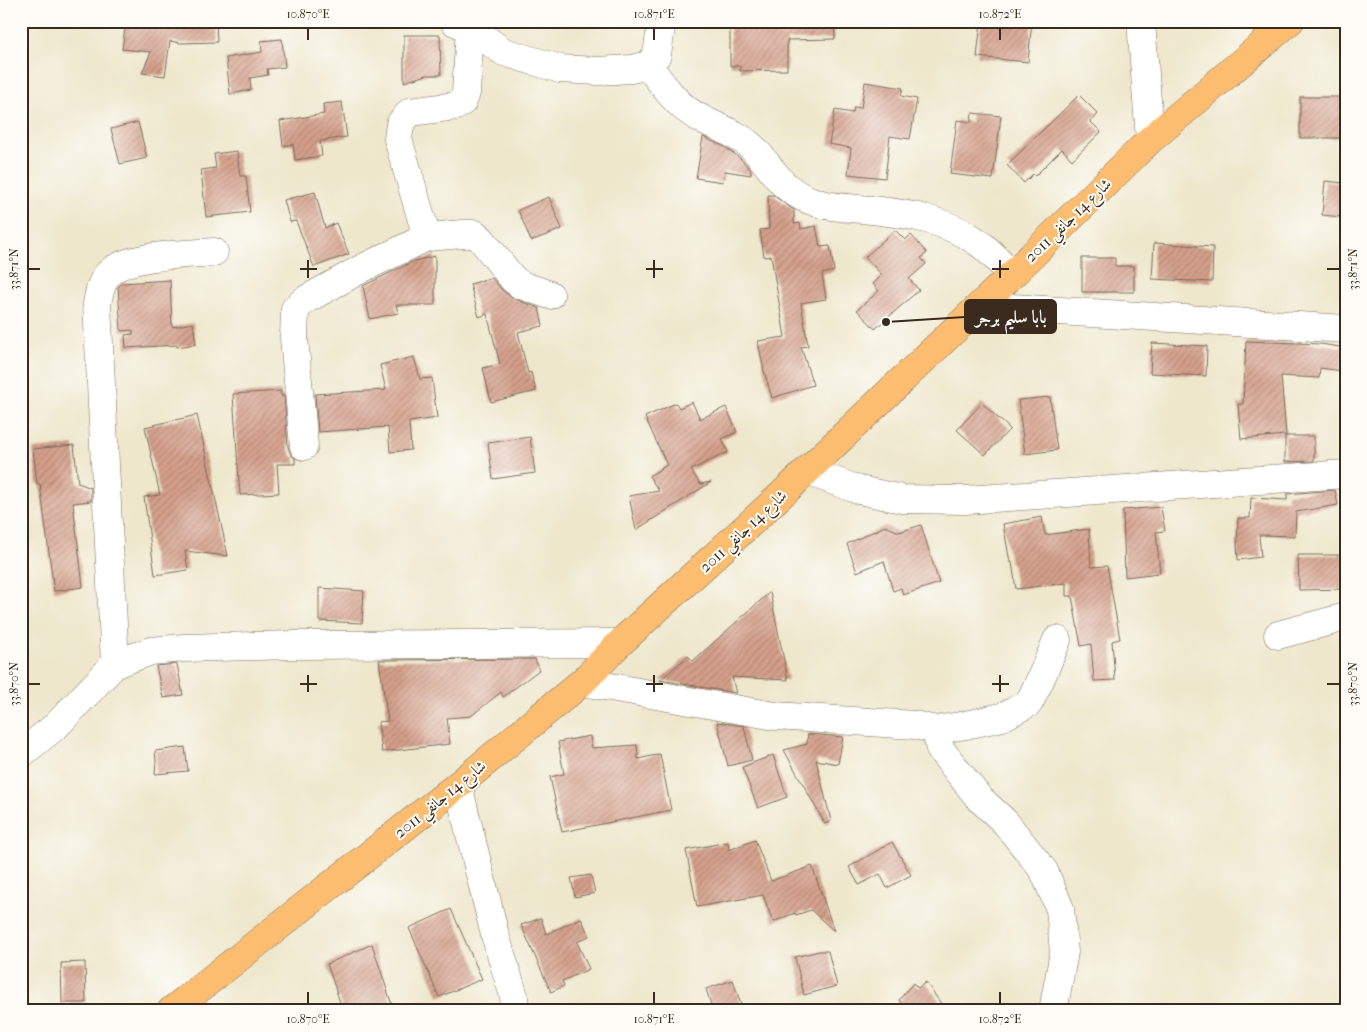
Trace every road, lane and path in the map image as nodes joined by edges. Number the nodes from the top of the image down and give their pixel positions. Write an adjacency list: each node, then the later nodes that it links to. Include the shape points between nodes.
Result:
1 (662, 21): 5 (street, via 658,55)
2 (1141, 21): 6 (street)
3 (1290, 21): 6 (main road, شارع 14 جانفي 2011)
4 (462, 25): 5 (street, via 504,52 560,69 597,71); 7 (street, via 466,94 463,101 456,106 410,112 400,124 398,140)
5 (648, 65): 9 (street, via 679,104 751,147 797,196 831,205 926,218 980,244)
6 (1150, 140): 9 (main road, شارع 14 جانفي 2011)
7 (428, 237): 10 (street, via 474,234 513,279); 13 (street, via 361,269 305,300 295,310 293,323)
8 (214, 252): 20 (street, via 140,259 109,273 101,286 97,304)
9 (1012, 275): 11 (main road, شارع 14 جانفي 2011)
10 (550, 295)
11 (980, 306): 12 (street); 14 (main road, شارع 14 جانفي 2011)
12 (1346, 329)
13 (304, 446)
14 (807, 471): 15 (street, via 860,490 902,499 965,500); 19 (main road, شارع 14 جانفي 2011)
15 (1346, 474)
16 (1346, 617): 17 (street)
17 (1278, 635)
18 (1057, 640): 22 (street, via 1029,703 1002,717)
19 (620, 643): 20 (street, via 184,648 151,651); 21 (main road, شارع 14 جانفي 2011)
20 (115, 664): 23 (street, via 57,725)
21 (582, 682): 22 (street, via 775,716 915,725); 24 (main road, شارع 14 جانفي 2011)
22 (936, 730): 27 (street, via 940,749 1044,871 1060,909 1064,952)
23 (21, 754)
24 (458, 785): 25 (main road, شارع 14 جانفي 2011); 26 (street, via 495,935 514,996)
25 (171, 1011)
26 (514, 1011)
27 (1053, 1011)

